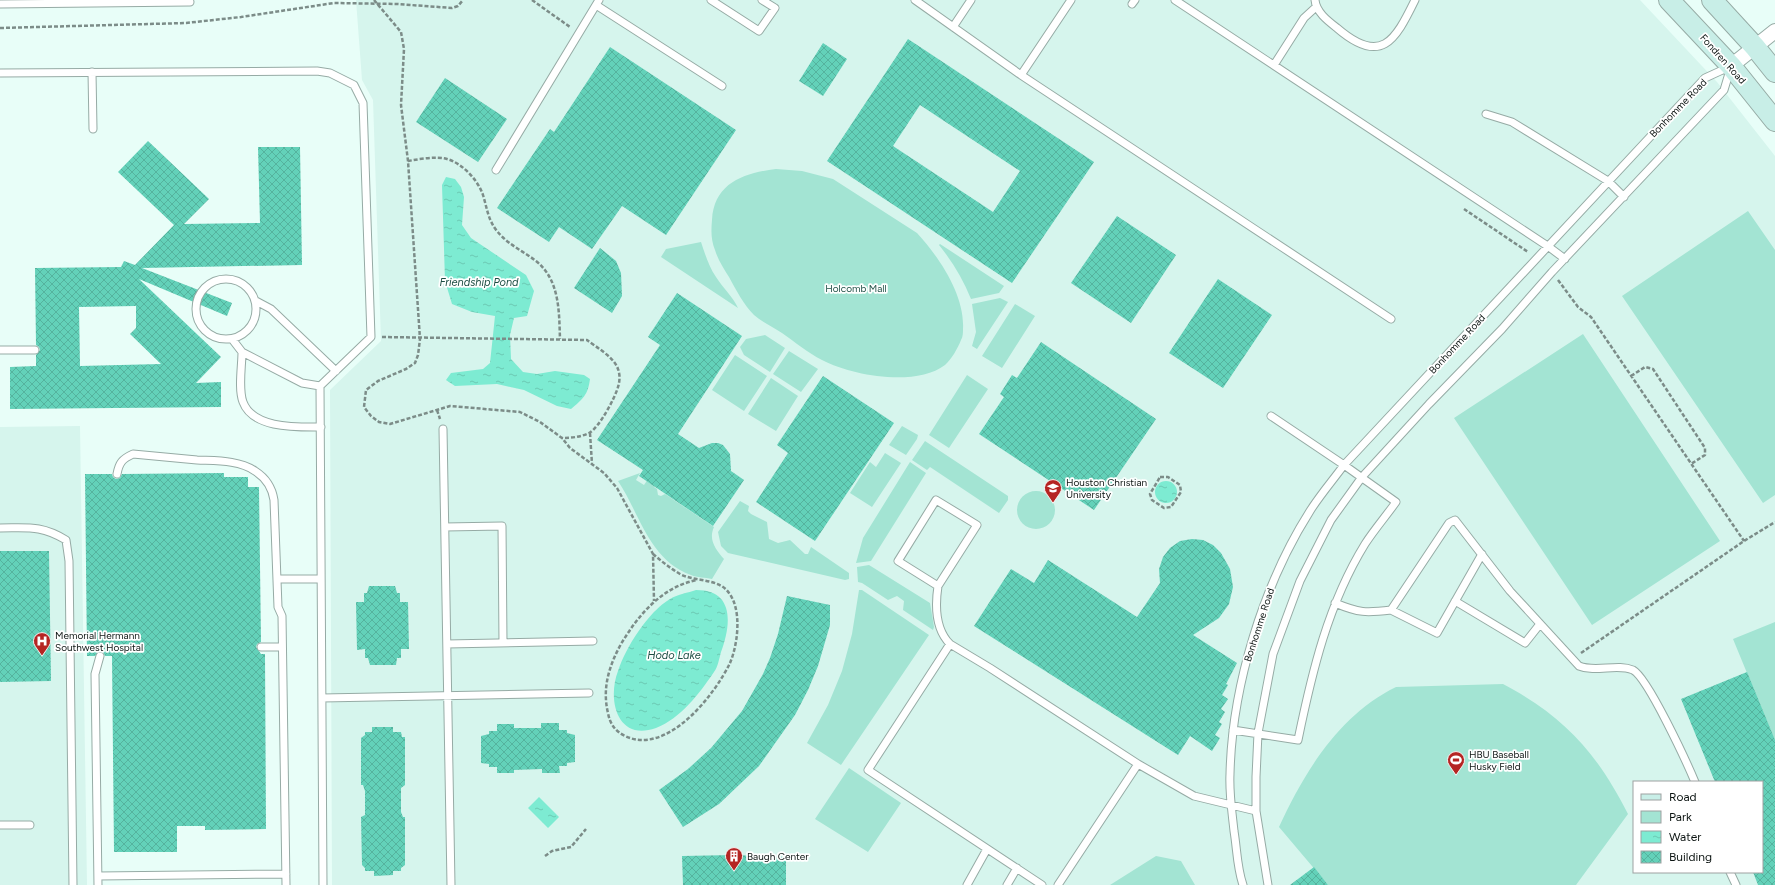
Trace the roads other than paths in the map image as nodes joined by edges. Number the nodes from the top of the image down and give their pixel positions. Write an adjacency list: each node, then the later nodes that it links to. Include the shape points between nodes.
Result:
1 (711, 0): 2 (lane, via 759,31 775,8)
2 (762, 0)
3 (915, 0): 14 (lane)
4 (971, 0): 14 (lane)
5 (1071, 0): 22 (lane)
6 (1175, 0): 17 (lane)
7 (1415, 0): 13 (lane, via 1401,29 1393,39 1382,46 1373,47 1360,45 1346,36 1327,20)
8 (1669, 0): 18 (main road, Fondren Road)
9 (1712, 0): 16 (main road)
10 (190, 2): 12 (lane)
11 (597, 2): 23 (lane); 27 (lane)
12 (0, 4)
13 (1315, 4): 17 (lane)
14 (952, 27): 22 (lane)
15 (1775, 31): 16 (street)
16 (1756, 47): 18 (street); 20 (main road)
17 (1274, 65): 30 (lane)
18 (1731, 66): 25 (main road, Fondren Road); 28 (lane, Bonhomme Road, via 1705,78); 29 (lane, Bonhomme Road, via 1724,90)
19 (92, 72): 21 (lane); 26 (lane); 38 (lane, via 317,71 330,73 354,85 364,102 372,337)
20 (1775, 72)
21 (0, 73)
22 (1021, 75): 33 (lane)
23 (722, 86)
24 (1486, 114): 28 (lane, via 1512,122)
25 (1775, 121)
26 (93, 129)
27 (496, 170)
28 (1608, 182): 29 (lane); 30 (lane, Bonhomme Road)
29 (1624, 197): 31 (lane, Bonhomme Road)
30 (1549, 247): 31 (lane); 43 (lane, Bonhomme Road)
31 (1565, 259): 45 (lane, Bonhomme Road)
32 (256, 302): 34 (lane, via 257,311 249,329); 34 (lane, via 252,292 245,285 226,278 207,285 200,293 196,302 196,312 204,330 212,336); 38 (lane, via 272,309)
33 (1391, 319)
34 (232, 339): 37 (lane)
35 (0, 350): 36 (lane)
36 (35, 350)
37 (242, 352): 39 (lane, via 302,383); 41 (lane, via 242,401 254,416 276,425)
38 (336, 371): 39 (lane)
39 (320, 386): 41 (lane)
40 (1271, 416): 43 (lane)
41 (321, 427): 50 (lane)
42 (443, 429): 46 (lane)
43 (1344, 465): 45 (lane); 66 (lane, Bonhomme Road, via 1310,510 1291,543 1266,599 1243,675)
44 (117, 474): 49 (lane, via 119,464 132,454 228,462 254,470 272,488)
45 (1362, 477): 53 (lane, via 1396,502 1365,544); 67 (lane, Bonhomme Road, via 1331,520 1300,581 1272,654)
46 (445, 527): 57 (lane, via 502,526); 58 (lane)
47 (0, 528): 79 (lane, via 37,528 52,532 66,540 69,560)
48 (1482, 554): 52 (lane); 54 (lane, via 1455,520 1449,523); 55 (lane, via 1510,591)
49 (277, 579): 50 (lane); 61 (lane, via 278,606 282,616)
50 (321, 579): 65 (lane)
51 (938, 586): 51 (lane, via 977,526 936,500 898,560); 59 (lane, via 937,613 940,631)
52 (1455, 601): 54 (lane, via 1437,633); 55 (lane, via 1525,643)
53 (1335, 603): 54 (lane, via 1356,612); 67 (lane, via 1309,686 1298,740)
54 (1391, 610)
55 (1540, 624): 69 (lane, via 1579,666 1587,669 1623,668 1632,670 1641,677)
56 (593, 641): 57 (lane)
57 (503, 643): 58 (lane)
58 (447, 644): 64 (lane)
59 (950, 644): 68 (lane); 74 (lane, via 868,770)
60 (261, 647): 61 (lane)
61 (282, 647): 77 (lane)
62 (100, 656): 78 (lane, via 95,674)
63 (588, 692): 64 (lane)
64 (448, 695): 65 (lane); 83 (lane)
65 (322, 698): 82 (lane)
66 (1233, 730): 67 (lane); 70 (lane, Bonhomme Road)
67 (1258, 733): 71 (lane, Bonhomme Road)
68 (1138, 764): 70 (lane, via 1194,796); 87 (lane)
69 (1695, 781)
70 (1231, 804): 71 (lane); 88 (lane, Bonhomme Road)
71 (1256, 811): 89 (lane, Bonhomme Road)
72 (0, 825): 73 (lane)
73 (30, 825)
74 (988, 849): 75 (lane); 84 (lane)
75 (1017, 868): 85 (lane); 86 (lane)
76 (1730, 873): 90 (lane)
77 (286, 874): 78 (lane); 81 (lane)
78 (98, 876): 80 (lane)
79 (73, 885)
80 (98, 885)
81 (286, 885)
82 (323, 885)
83 (451, 885)
84 (967, 885)
85 (1007, 885)
86 (1042, 885)
87 (1058, 885)
88 (1243, 885)
89 (1268, 885)
90 (1736, 885)

